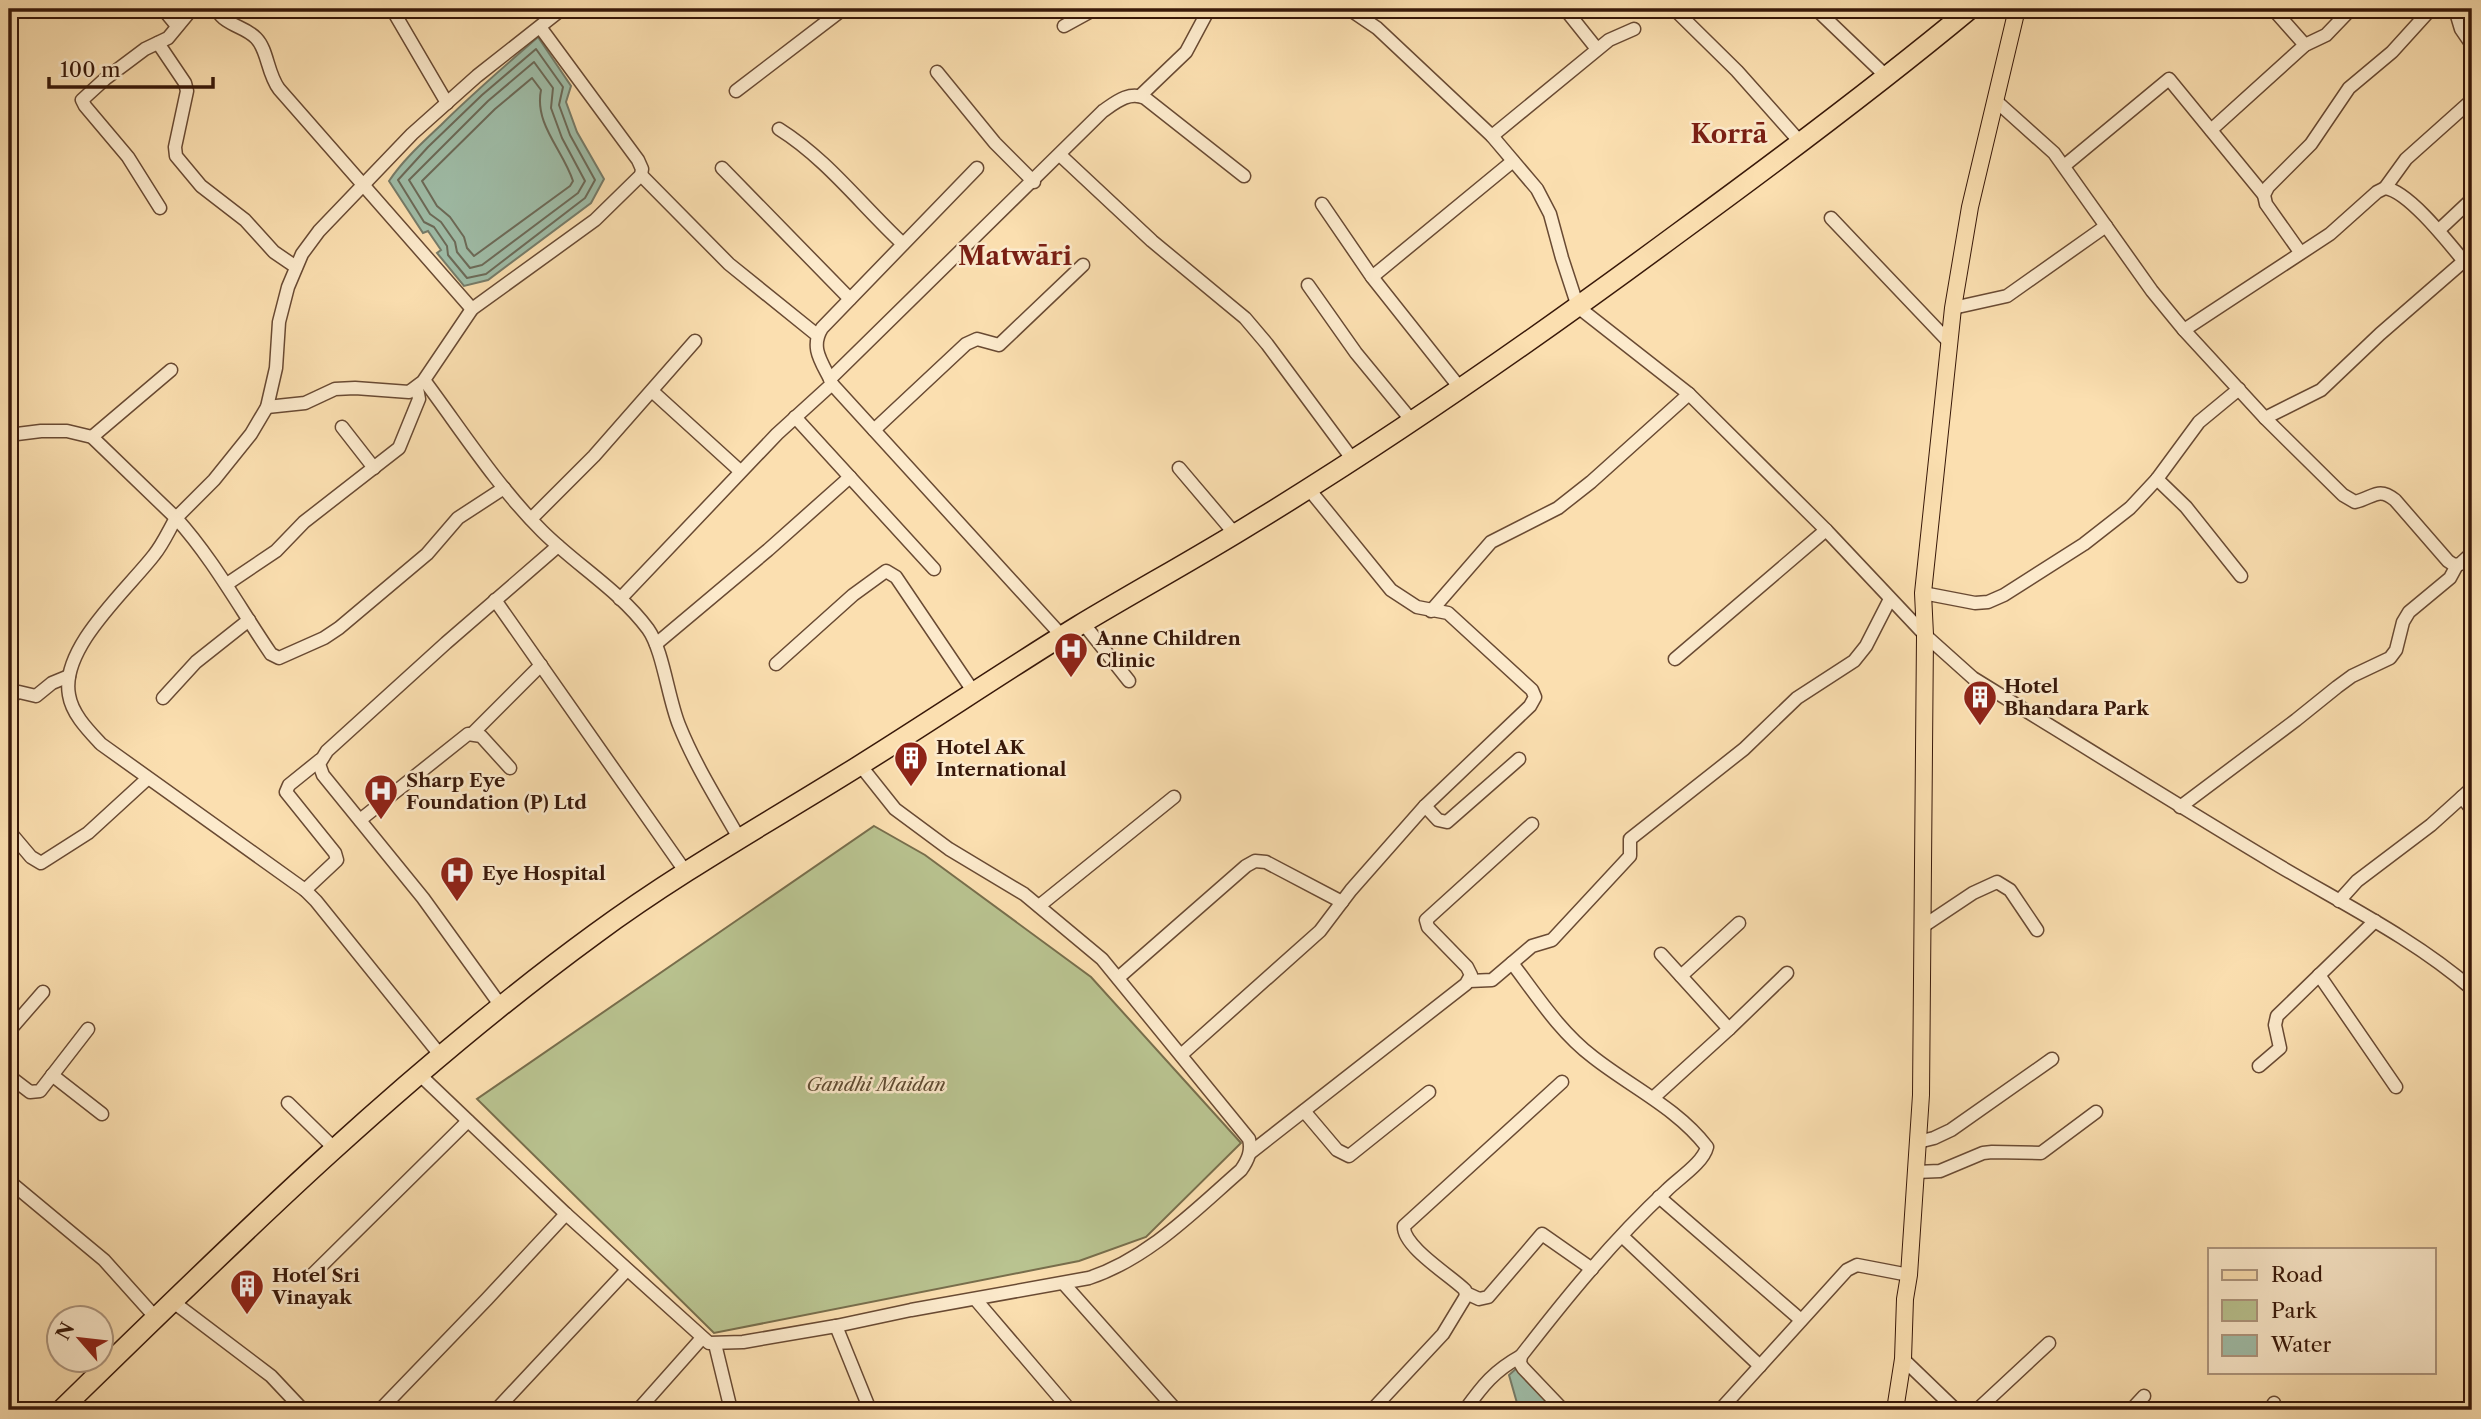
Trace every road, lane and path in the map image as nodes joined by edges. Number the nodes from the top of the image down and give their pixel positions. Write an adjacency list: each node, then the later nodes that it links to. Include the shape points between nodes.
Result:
1 (163, 9): 19 (street)
2 (192, 9): 19 (street)
3 (216, 9): 46 (street, via 225,21 258,40 274,82)
4 (392, 9): 33 (street)
5 (562, 9): 21 (street)
6 (834, 9): 29 (street, via 838,13)
7 (1095, 9): 20 (street)
8 (1209, 9): 30 (street, via 1186,52)
9 (1349, 9): 36 (street, via 1377,28)
10 (1565, 9): 26 (street)
11 (1674, 9): 37 (street)
12 (1816, 9): 28 (street)
13 (1970, 9): 28 (highway)
14 (2017, 9): 32 (main road)
15 (2273, 9): 24 (street)
16 (2351, 9): 24 (street, via 2326,35)
17 (2431, 9): 48 (street, via 2392,52 2349,88 2311,144)
18 (2455, 9): 25 (street)
19 (177, 26): 23 (street)
20 (1064, 26)
21 (540, 27): 33 (street); 43 (street, via 638,160)
22 (1634, 29): 26 (street)
23 (158, 43): 51 (street, via 82,102 128,156); 59 (street, via 186,87 177,156 210,194)
24 (2305, 45): 35 (street)
25 (2472, 45)
26 (1597, 49): 36 (street)
27 (937, 72): 45 (street)
28 (1887, 77): 37 (highway)
29 (736, 90)
30 (1140, 96): 38 (street, via 1128,96 1103,111); 44 (street)
31 (2472, 100): 47 (street, via 2406,159)
32 (1996, 101): 40 (street); 64 (main road, via 1970,207)
33 (447, 103): 46 (street)
34 (779, 130): 55 (street, via 816,155)
35 (2211, 130): 40 (street, via 2169,79); 48 (street)
36 (1492, 136): 39 (street)
37 (1801, 143): 63 (highway)
38 (1060, 155): 45 (street); 85 (street, via 1245,318)
39 (1514, 161): 60 (street); 63 (street, via 1550,214)
40 (2064, 166): 53 (street)
41 (722, 167): 62 (street)
42 (977, 168): 55 (street)
43 (640, 175): 65 (street, via 594,220); 67 (street, via 729,264)
44 (1244, 176)
45 (1034, 182): 71 (street)
46 (363, 185): 59 (street, via 319,231); 65 (street)
47 (2385, 188): 54 (street, via 2399,192); 56 (street, via 2330,234)
48 (2264, 195): 56 (street)
49 (2472, 199): 54 (street)
50 (1321, 204): 60 (street)
51 (160, 208)
52 (1831, 218): 69 (street)
53 (2106, 226): 64 (street, via 2007,296); 66 (street)
54 (2439, 230): 58 (street)
55 (903, 244): 62 (street)
56 (2300, 252): 66 (street)
57 (1083, 265): 82 (street, via 999,345 977,339 966,344)
58 (2468, 266): 79 (street, via 2380,334 2321,390)
59 (296, 267): 77 (street, via 279,322)
60 (1372, 277): 73 (street)
61 (1308, 285): 80 (street)
62 (850, 299): 67 (street)
63 (1578, 307): 73 (highway); 76 (street)
64 (1953, 308): 69 (main road)
65 (472, 309): 72 (street)
66 (2184, 330): 74 (street)
67 (817, 335): 71 (street, via 816,348)
68 (695, 341): 75 (street)
69 (1950, 343): 103 (main road)
70 (171, 370): 84 (street)
71 (831, 382): 78 (street); 82 (street)
72 (421, 384): 77 (street, via 408,392 335,389 306,403); 86 (street, via 399,448); 91 (street)
73 (1460, 388): 80 (highway)
74 (2239, 389): 79 (street); 90 (street, via 2199,422)
75 (652, 390): 88 (street); 94 (street, via 564,489)
76 (1689, 394): 95 (street); 107 (street, via 1558,508 1491,542)
77 (267, 407): 93 (street, via 222,471)
78 (795, 417): 88 (street); 89 (street)
79 (2265, 418): 99 (street, via 2348,499 2359,501 2381,492 2391,496 2445,558)
80 (1412, 421): 85 (highway)
81 (342, 427): 86 (street)
82 (874, 430): 111 (street)
83 (9, 435): 84 (street, via 41,430)
84 (92, 437): 93 (street)
85 (1353, 460): 92 (highway)
86 (374, 468): 102 (street, via 304,522 276,551)
87 (1179, 468): 96 (street)
88 (740, 471): 104 (street)
89 (850, 477): 100 (street); 112 (street)
90 (2157, 479): 101 (street); 103 (street, via 2114,522 1995,599 1975,603)
91 (505, 488): 94 (street); 108 (street, via 458,518 426,554 324,638 279,659)
92 (1308, 488): 96 (highway); 107 (street, via 1391,590 1410,604)
93 (176, 518): 102 (street); 116 (street, via 156,553 75,655)
94 (531, 519): 97 (street)
95 (1826, 530): 105 (street); 113 (street)
96 (1235, 534): 109 (highway)
97 (558, 546): 104 (street); 106 (street)
98 (2472, 553): 99 (street)
99 (2457, 565): 131 (street, via 2451,578 2409,612 2390,658 2352,676)
100 (933, 569)
101 (2241, 576)
102 (228, 584): 108 (street)
103 (1923, 593): 110 (main road)
104 (620, 599): 112 (street)
105 (1890, 599): 110 (street); 147 (street, via 1854,661 1797,698 1744,749 1630,839 1630,856 1555,937 1532,946)
106 (495, 600): 115 (street); 123 (street)
107 (1431, 611): 130 (street, via 1452,616 1535,697)
108 (249, 620): 120 (street, via 196,662)
109 (1083, 623): 111 (highway); 117 (street)
110 (1925, 635): 131 (street, via 1973,678); 144 (main road)
111 (1062, 636): 118 (highway)
112 (656, 644): 136 (street, via 680,727)
113 (1675, 659)
114 (776, 664): 118 (street, via 886,571 896,577)
115 (541, 666): 121 (street); 137 (street)
116 (69, 676): 119 (street, via 52,682 34,697 19,692); 126 (street, via 68,693 80,719 101,744)
117 (1129, 681)
118 (972, 691): 124 (highway)
119 (9, 697)
120 (163, 698)
121 (473, 733): 125 (street, via 486,740); 133 (street)
122 (1519, 759): 130 (street, via 1447,822 1438,820)
123 (320, 760): 133 (street, via 323,775); 138 (street, via 286,792 337,860)
124 (860, 765): 136 (highway); 141 (street, via 895,809)
125 (510, 768)
126 (147, 779): 135 (street, via 88,833 41,863); 138 (street)
127 (2472, 788): 129 (street)
128 (1174, 797): 141 (street)
129 (2462, 797): 132 (street); 139 (street, via 2357,881)
130 (1425, 806): 140 (street)
131 (2180, 807): 139 (street)
132 (2472, 810)
133 (360, 820): 155 (street)
134 (1532, 824): 152 (street, via 1426,919 1428,927 1467,967)
135 (9, 831)
136 (738, 838): 137 (highway)
137 (685, 871): 155 (highway)
138 (305, 890): 160 (street)
139 (2339, 901): 142 (street)
140 (1342, 902): 151 (street, via 1266,862 1255,861); 159 (street, via 1320,931)
141 (1039, 906): 151 (street)
142 (2375, 921): 149 (street); 153 (street)
143 (1739, 923): 150 (street)
144 (1922, 927): 145 (street, via 1997,882 2010,890); 175 (main road)
145 (2037, 930)
146 (1661, 954): 150 (street)
147 (1512, 963): 152 (street, via 1489,982); 169 (street, via 1579,1045)
148 (1787, 973): 157 (street)
149 (2319, 975): 162 (street, via 2277,1016 2274,1025 2280,1048); 167 (street)
150 (1681, 976): 157 (street)
151 (1118, 978): 159 (street)
152 (1469, 981): 171 (street)
153 (2472, 989)
154 (43, 992): 158 (street)
155 (501, 1006): 160 (highway)
156 (88, 1029): 164 (street)
157 (1730, 1029): 169 (street)
158 (9, 1031)
159 (1181, 1055): 177 (street, via 1244,1130)
160 (441, 1056): 163 (highway)
161 (2052, 1059): 175 (street, via 1951,1130)
162 (2259, 1066)
163 (418, 1074): 174 (street); 176 (highway)
164 (52, 1075): 165 (street, via 33,1093); 173 (street)
165 (9, 1076)
166 (1562, 1082): 188 (street, via 1403,1227 1421,1253)
167 (2396, 1087)
168 (1429, 1092): 171 (street, via 1349,1156 1337,1150)
169 (1653, 1098): 180 (street, via 1707,1147 1703,1157)
170 (288, 1103): 176 (street)
171 (1304, 1111): 177 (street)
172 (2096, 1112): 178 (street, via 2041,1153 1983,1153 1940,1171)
173 (102, 1114)
174 (468, 1121): 181 (street); 185 (street)
175 (1918, 1142): 178 (main road)
176 (334, 1148): 190 (highway)
177 (1250, 1153): 187 (street, via 1241,1170 1139,1254 1115,1269)
178 (1916, 1172): 186 (main road)
179 (9, 1181): 191 (street, via 104,1260)
180 (1659, 1197): 182 (street); 192 (street)
181 (566, 1214): 184 (street); 204 (street)
182 (1622, 1236): 183 (street); 199 (street)
183 (1592, 1269): 188 (street, via 1542,1234 1488,1297 1479,1299); 197 (street)
184 (627, 1270): 194 (street); 205 (street)
185 (313, 1274)
186 (1909, 1275): 192 (street, via 1852,1267); 198 (main road)
187 (1064, 1284): 189 (street); 209 (street)
188 (1466, 1293): 210 (street, via 1443,1334)
189 (976, 1300): 193 (street); 208 (street)
190 (172, 1301): 191 (highway); 203 (street, via 271,1376)
191 (156, 1318): 202 (highway)
192 (1801, 1320): 199 (street)
193 (836, 1326): 196 (street); 207 (street)
194 (702, 1338): 196 (street); 206 (street)
195 (2049, 1343): 216 (street)
196 (715, 1344): 201 (street)
197 (1521, 1356): 211 (street, via 1495,1373); 212 (street, via 1521,1366)
198 (1903, 1359): 214 (main road); 215 (street)
199 (1760, 1366): 213 (street)
200 (2144, 1396): 217 (street)
201 (727, 1407)
202 (61, 1410)
203 (303, 1410)
204 (380, 1410)
205 (496, 1410)
206 (638, 1410)
207 (870, 1410)
208 (1070, 1410)
209 (1176, 1410)
210 (1373, 1410)
211 (1465, 1410)
212 (1563, 1410)
213 (1720, 1410)
214 (1895, 1410)
215 (1956, 1410)
216 (1977, 1410)
217 (2131, 1410)

